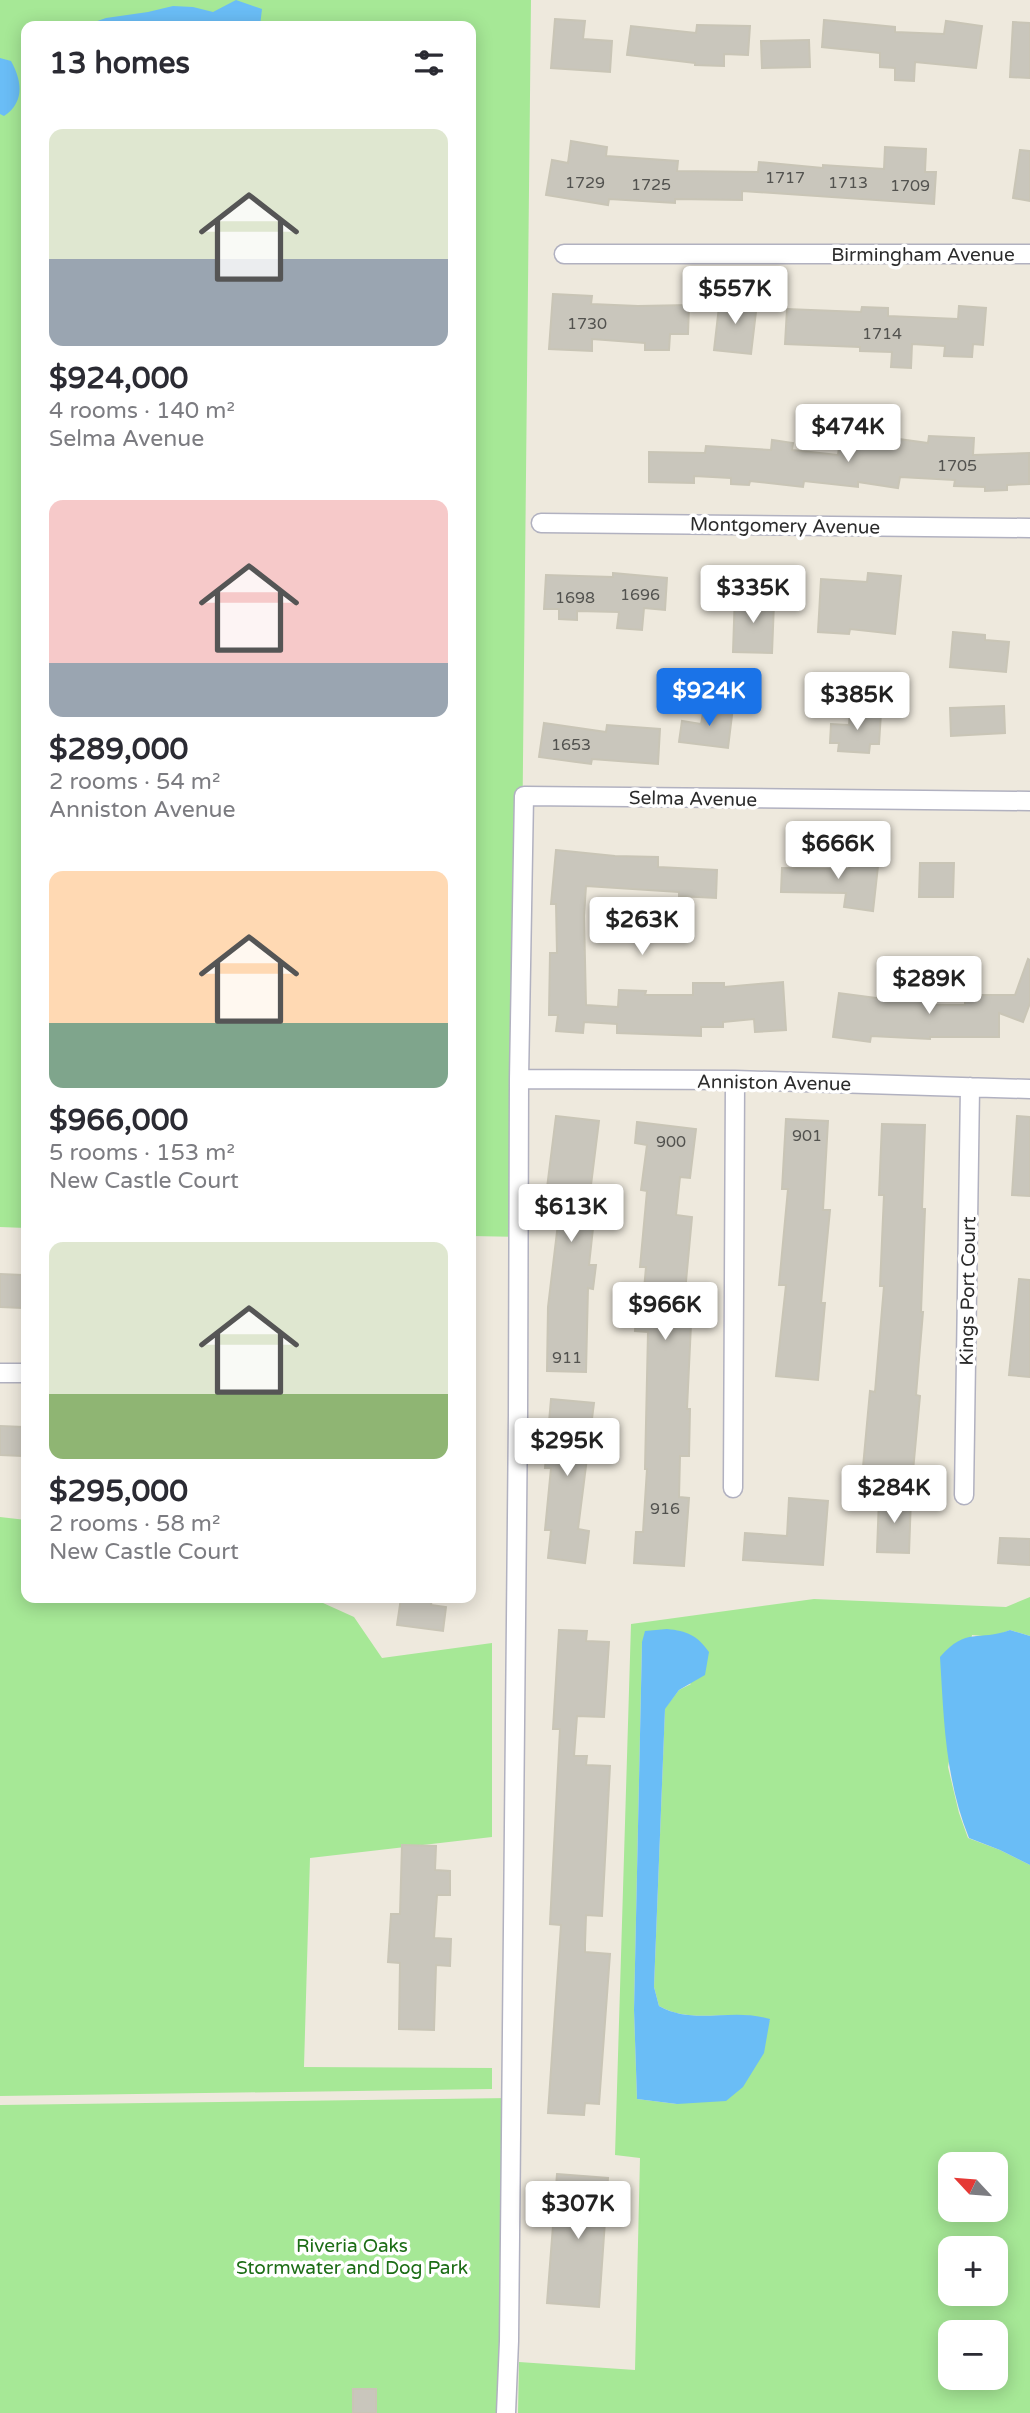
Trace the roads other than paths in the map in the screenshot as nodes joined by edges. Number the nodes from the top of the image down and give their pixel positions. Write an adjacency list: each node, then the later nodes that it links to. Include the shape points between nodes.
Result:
1 (564, 254): 2 (street, Birmingham Avenue)
2 (1030, 254)
3 (541, 523): 4 (street, Montgomery Avenue)
4 (1030, 528)
5 (1030, 801): 6 (street, Selma Avenue, via 524,796)
6 (519, 1079): 7 (street, Anniston Avenue); 14 (street)
7 (735, 1080): 8 (street, Anniston Avenue); 12 (street)
8 (970, 1087): 9 (street, Anniston Avenue); 13 (street, Kings Port Court)
9 (1030, 1089)
10 (0, 1373): 11 (street)
11 (21, 1373)
12 (733, 1488)
13 (964, 1495)
14 (506, 2413)

